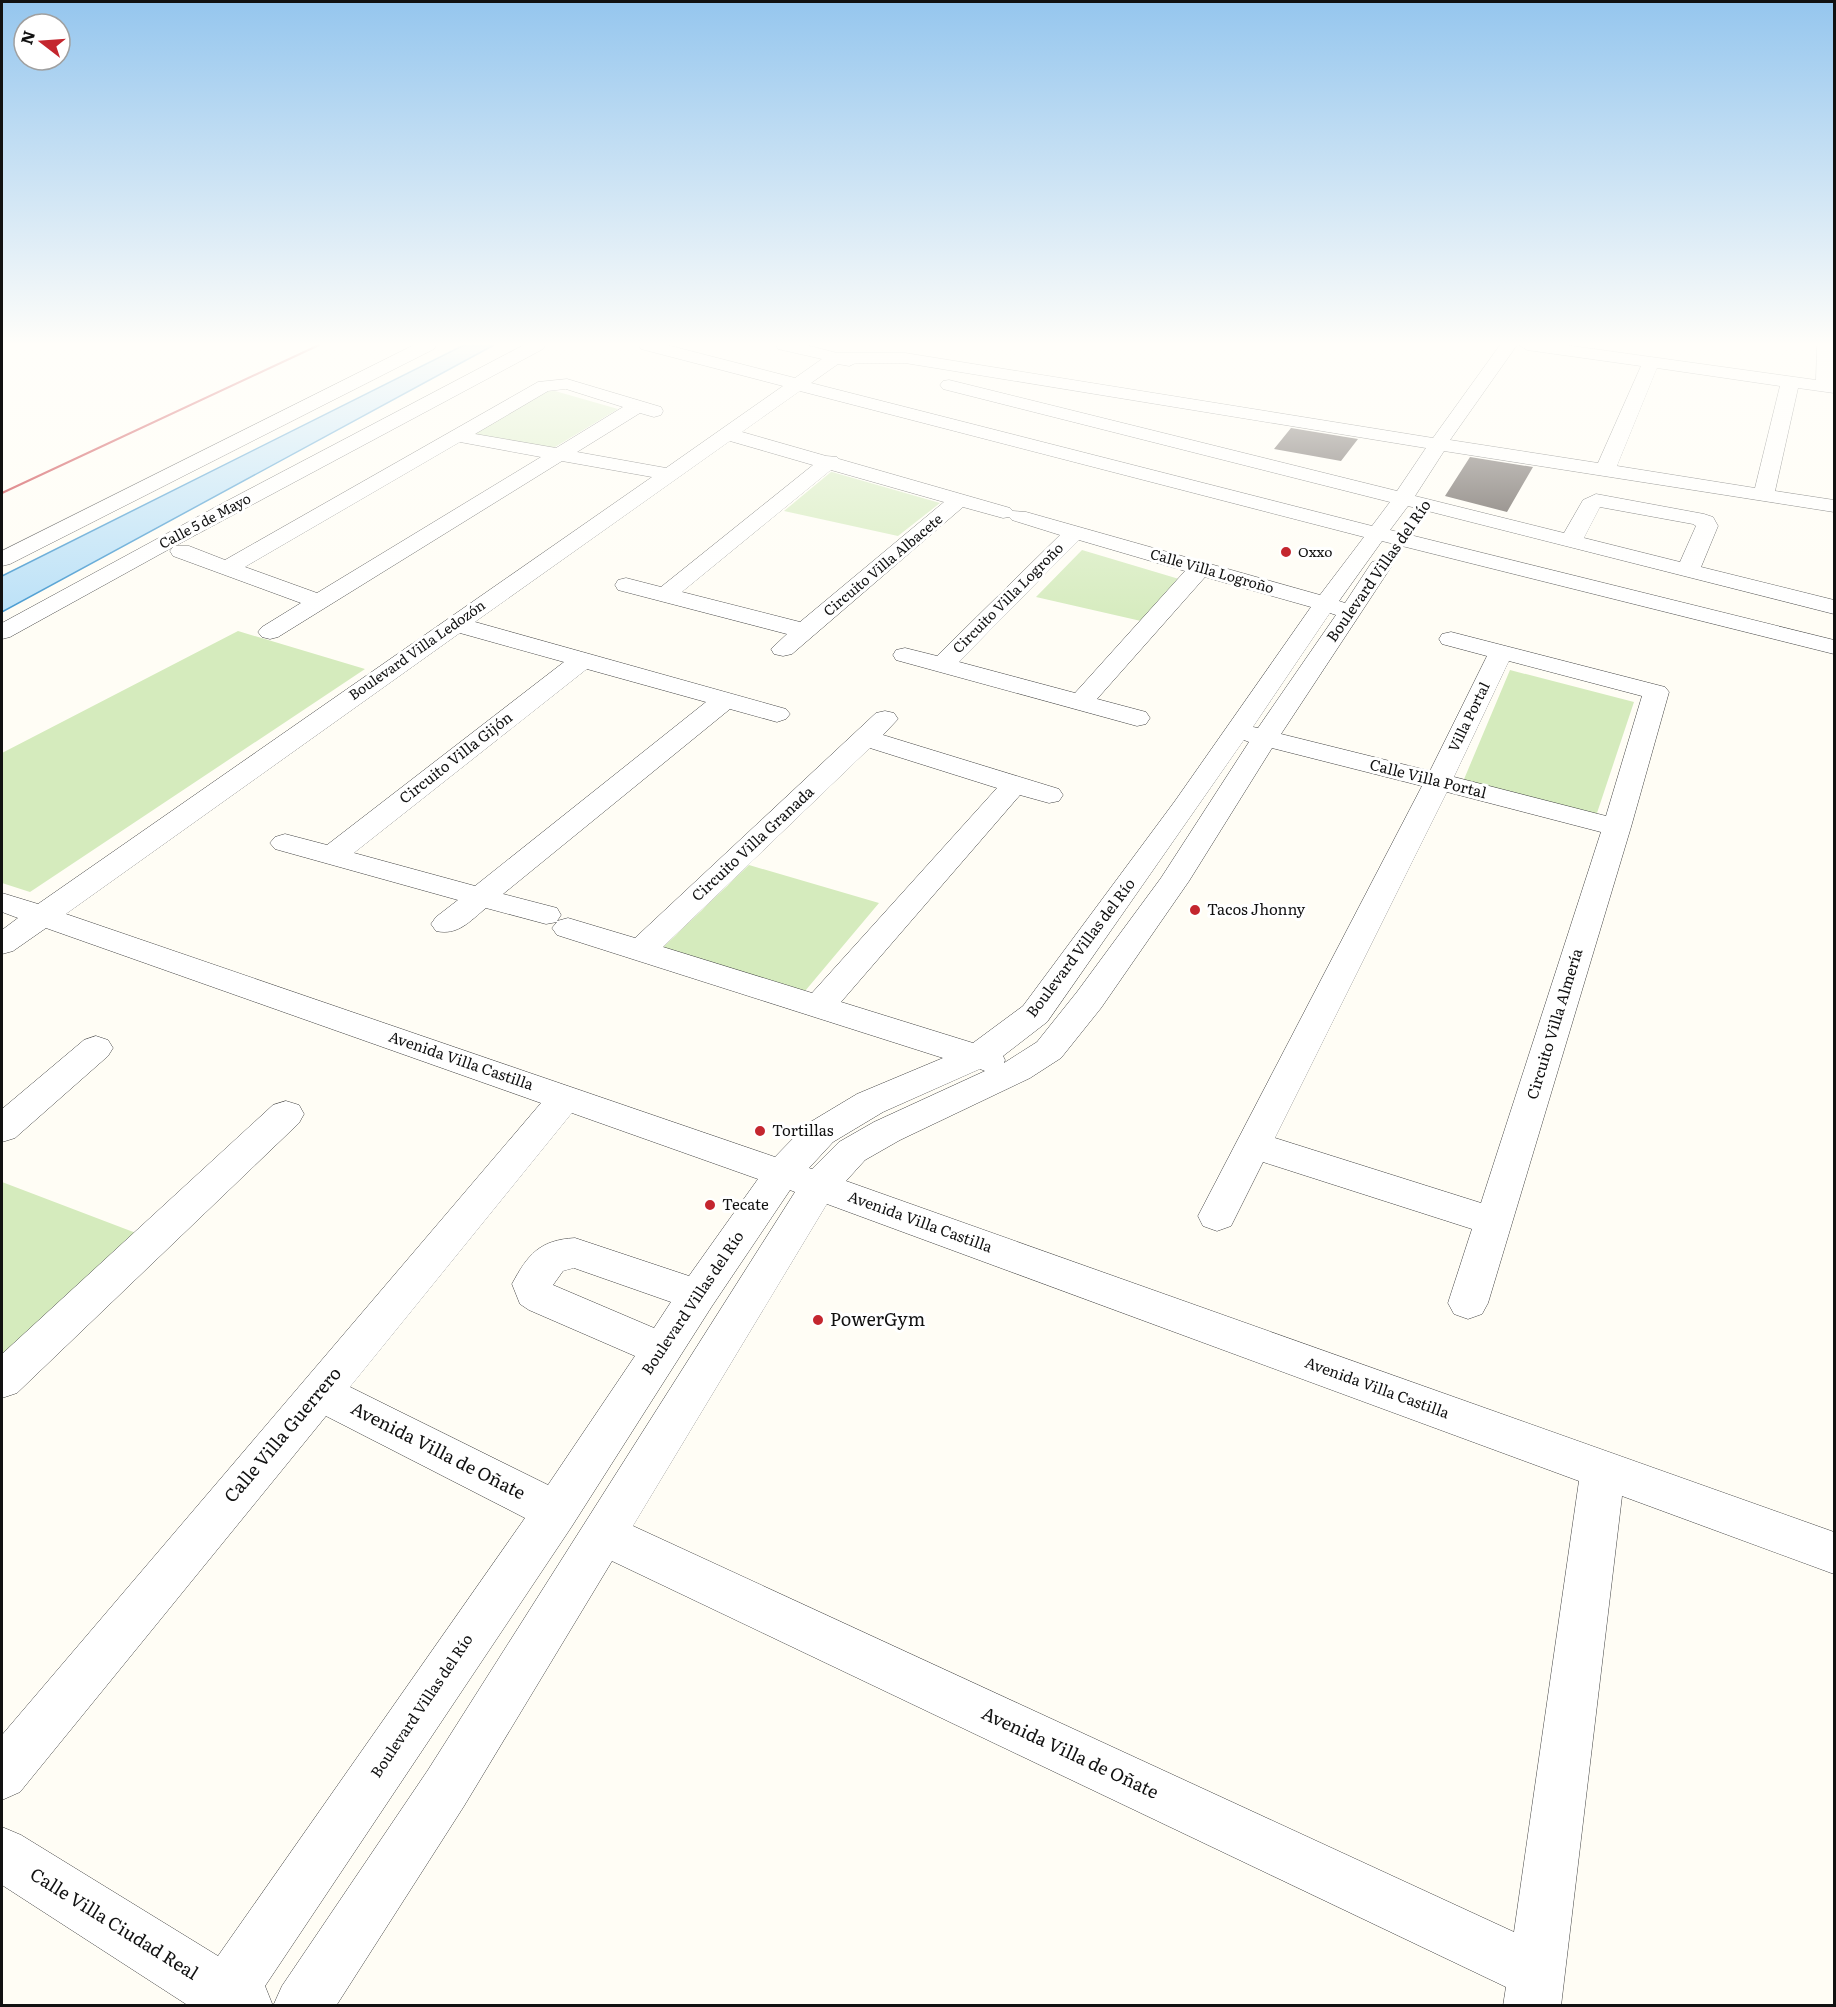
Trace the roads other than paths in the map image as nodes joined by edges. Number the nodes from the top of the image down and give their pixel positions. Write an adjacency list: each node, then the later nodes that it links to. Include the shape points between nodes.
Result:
1 (242, 439): 29 (street)
2 (360, 439): 40 (street, Calle 5 de Mayo)
3 (451, 439): 30 (street)
4 (470, 439): 16 (street)
5 (588, 439): 16 (street)
6 (720, 439): 19 (street, Boulevard Villa Ledozón)
7 (745, 439): 17 (street, Calle Villa Logroño)
8 (1004, 439): 26 (street)
9 (1160, 439): 22 (street)
10 (1408, 439): 15 (street)
11 (1455, 439): 15 (street, Boulevard Villas del Río)
12 (1457, 439): 15 (street, Boulevard Villas del Río)
13 (1618, 439): 18 (street)
14 (1777, 439): 20 (street)
15 (1451, 445): 18 (street); 22 (street, Boulevard Villas del Río)
16 (557, 455): 19 (street); 35 (street)
17 (830, 461): 21 (street, Calle Villa Logroño); 34 (street)
18 (1606, 468): 20 (street)
19 (667, 474): 38 (street, Boulevard Villa Ledozón)
20 (1764, 494): 23 (street)
21 (960, 499): 24 (street, Calle Villa Logroño); 39 (street, Circuito Villa Albacete)
22 (1414, 503): 26 (street, Boulevard Villas del Río); 27 (street)
23 (1834, 506)
24 (1075, 532): 32 (street, Calle Villa Logroño); 48 (street, Circuito Villa Logroño)
25 (1644, 533): 27 (street); 27 (street, via 1596,500 1590,504); 31 (street); 31 (street, via 1706,521)
26 (1388, 536): 37 (street, Boulevard Villas del Río); 43 (street)
27 (1571, 541)
28 (181, 551): 30 (street)
29 (2, 559)
30 (228, 568): 35 (street)
31 (1688, 570): 36 (street)
32 (1197, 571): 37 (street); 50 (street)
33 (626, 585): 34 (street)
34 (665, 595): 39 (street)
35 (319, 602): 41 (street)
36 (1834, 607)
37 (1334, 612): 53 (street, Boulevard Villas del Río)
38 (454, 624): 47 (street); 62 (street, Boulevard Villa Ledozón)
39 (805, 631): 44 (street, Circuito Villa Albacete)
40 (2, 632)
41 (270, 632)
42 (1451, 639): 45 (street)
43 (1834, 647)
44 (783, 649)
45 (1501, 652): 54 (street, Villa Portal); 57 (street, via 1656,692)
46 (905, 655): 48 (street, Circuito Villa Logroño)
47 (583, 660): 49 (street); 59 (street, Circuito Villa Gijón)
48 (942, 665): 50 (street, Circuito Villa Logroño)
49 (725, 700): 51 (street); 60 (street)
50 (1080, 703): 52 (street, Circuito Villa Logroño)
51 (777, 714)
52 (1137, 718)
53 (1252, 735): 54 (street, Calle Villa Portal); 68 (street, Boulevard Villas del Río, via 1035,1014); 69 (street, Boulevard Villas del Río, via 1174,881 1049,1050)
54 (1438, 782): 57 (street, Calle Villa Portal); 73 (street)
55 (1015, 784): 56 (street, Circuito Villa Granada); 65 (street, Circuito Villa Granada, via 875,728); 66 (street)
56 (1048, 795)
57 (1617, 828): 77 (street, Circuito Villa Almería)
58 (285, 843): 59 (street)
59 (330, 857): 60 (street)
60 (481, 898): 63 (street); 65 (street)
61 (2, 902): 62 (street, Avenida Villa Castilla)
62 (41, 915): 64 (street, Boulevard Villa Ledozón); 70 (street, Avenida Villa Castilla)
63 (447, 924)
64 (2, 944)
65 (641, 950): 66 (street)
66 (819, 1006): 68 (street)
67 (96, 1048): 72 (street)
68 (979, 1056): 69 (street); 74 (street, Boulevard Villas del Río, via 840,1121 820,1133)
69 (1018, 1070): 75 (street, Boulevard Villas del Río, via 852,1151)
70 (566, 1098): 74 (street, Avenida Villa Castilla); 82 (street, Calle Villa Guerrero)
71 (286, 1114): 81 (street)
72 (2, 1129)
73 (1253, 1145): 76 (street); 77 (street)
74 (782, 1173): 75 (street, Avenida Villa Castilla); 78 (street, Boulevard Villas del Río)
75 (819, 1186): 83 (street, Avenida Villa Castilla); 85 (street, Boulevard Villas del Río)
76 (1217, 1216)
77 (1493, 1221): 79 (street, Circuito Villa Almería)
78 (698, 1295): 80 (street, Boulevard Villas del Río); 80 (street, via 575,1253 559,1253 545,1264 532,1284 534,1293 543,1299)
79 (1468, 1303)
80 (662, 1349): 84 (street, Boulevard Villas del Río)
81 (2, 1380)
82 (320, 1392): 84 (street, Avenida Villa de Oñate); 87 (street, Calle Villa Guerrero)
83 (1603, 1470): 86 (street, Avenida Villa Castilla); 89 (street)
84 (556, 1511): 90 (street, Boulevard Villas del Río)
85 (604, 1535): 89 (street, Avenida Villa de Oñate); 91 (street, Boulevard Villas del Río, via 446,1788)
86 (1834, 1553)
87 (2, 1774)
88 (2, 1854): 90 (street, Calle Villa Ciudad Real)
89 (1534, 1989)
90 (230, 2001)
91 (302, 2006)

